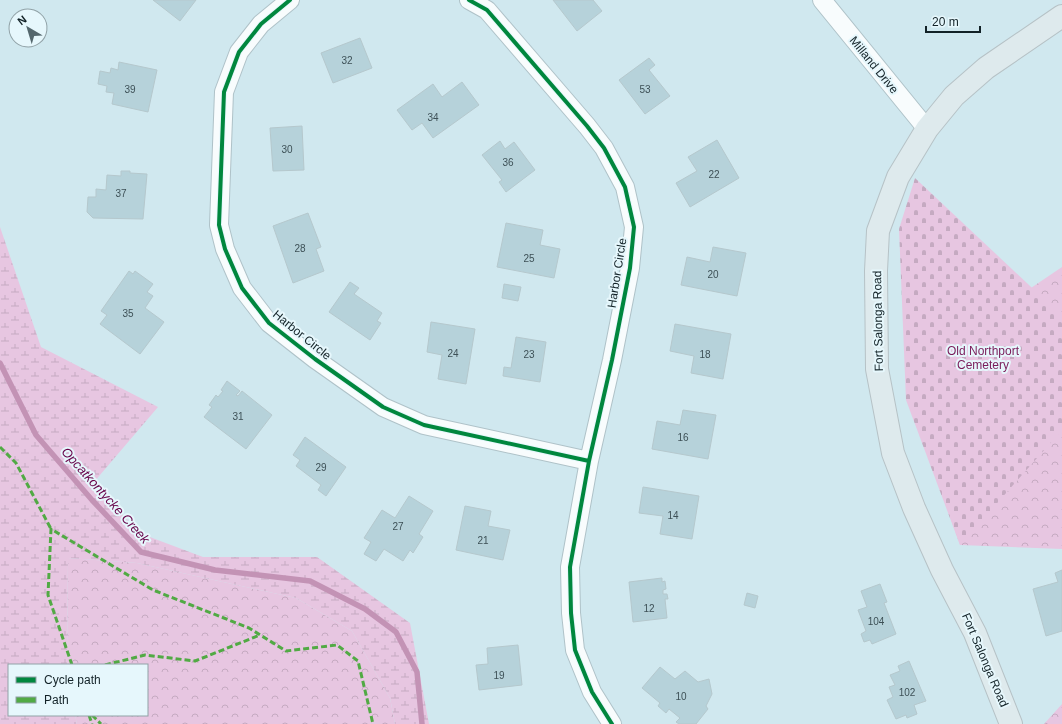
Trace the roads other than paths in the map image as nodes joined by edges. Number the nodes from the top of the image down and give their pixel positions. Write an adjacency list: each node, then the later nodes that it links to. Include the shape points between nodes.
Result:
1 (290, 0): 6 (street, Harbor Circle, via 261,24 239,52 224,92 219,225 224,249 242,288 269,323 383,407 424,426)
2 (469, 0): 6 (street, Harbor Circle, via 487,10 587,126 604,148 625,187 634,227 630,268)
3 (822, 0): 5 (street, Milland Drive)
4 (1062, 16): 5 (main road, Fort Salonga Road, via 986,68 954,96)
5 (927, 129): 8 (main road, Fort Salonga Road, via 898,177 878,231 877,369 892,452 926,535 976,633)
6 (589, 461): 7 (street, Harbor Circle, via 570,567 571,613 576,650 592,692)
7 (612, 724)
8 (1011, 724)

